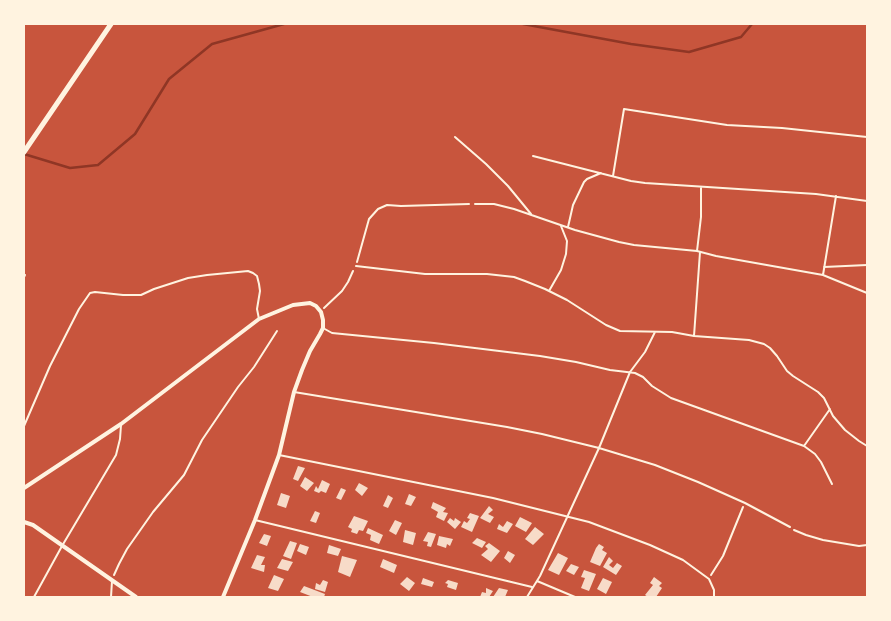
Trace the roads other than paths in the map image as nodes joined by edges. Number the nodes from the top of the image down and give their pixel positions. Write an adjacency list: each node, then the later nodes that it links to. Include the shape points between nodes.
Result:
1 (111, 24): 4 (street)
2 (455, 137): 12 (lane, via 508,186)
3 (867, 137): 7 (lane, via 727,125 624,109)
4 (24, 152)
5 (532, 156): 6 (lane)
6 (601, 173): 7 (lane); 14 (lane, via 584,182 573,205)
7 (613, 176): 8 (lane)
8 (700, 187): 9 (lane); 15 (lane)
9 (836, 196): 10 (lane); 19 (lane)
10 (867, 201)
11 (475, 204): 12 (lane, via 494,204)
12 (532, 215): 13 (lane)
13 (561, 226): 14 (lane); 21 (lane, via 567,241 566,254)
14 (568, 228): 15 (lane, via 634,245)
15 (697, 250): 16 (lane)
16 (700, 252): 20 (lane); 26 (lane)
17 (867, 265): 19 (lane)
18 (356, 266): 21 (lane, via 425,274 505,276 525,280)
19 (824, 267): 20 (lane)
20 (822, 275): 22 (lane)
21 (549, 291): 25 (lane, via 613,328 628,332)
22 (867, 293)
23 (259, 319): 24 (street, via 293,305 310,303 321,312); 30 (street); 31 (lane, via 259,284 257,276 248,271 188,278 141,295 90,293 50,366)
24 (323, 328): 27 (lane, via 332,333 540,356); 28 (street)
25 (655, 332): 26 (lane); 27 (lane)
26 (694, 336): 29 (lane, via 764,344 793,376 818,392)
27 (630, 372): 32 (lane, via 643,377 671,398); 34 (lane)
28 (294, 392): 34 (lane, via 507,427); 35 (street)
29 (830, 409): 32 (lane); 33 (lane, via 838,424)
30 (121, 424): 37 (street); 42 (lane, via 116,456)
31 (24, 426)
32 (804, 446): 36 (lane, via 821,462)
33 (867, 446)
34 (599, 448): 38 (lane); 41 (lane, via 698,482)
35 (279, 455): 38 (lane); 39 (street)
36 (832, 484)
37 (24, 488)
38 (568, 516): 44 (lane); 52 (lane, via 683,560 709,579)
39 (255, 520): 45 (lane); 49 (street)
40 (24, 522): 42 (street)
41 (790, 527)
42 (62, 546): 43 (street); 46 (lane)
43 (112, 581): 47 (lane); 48 (street)
44 (537, 581): 45 (lane); 51 (lane)
45 (532, 588): 50 (lane)
46 (34, 597)
47 (111, 597)
48 (136, 597)
49 (223, 597)
50 (527, 597)
51 (575, 597)
52 (714, 597)

